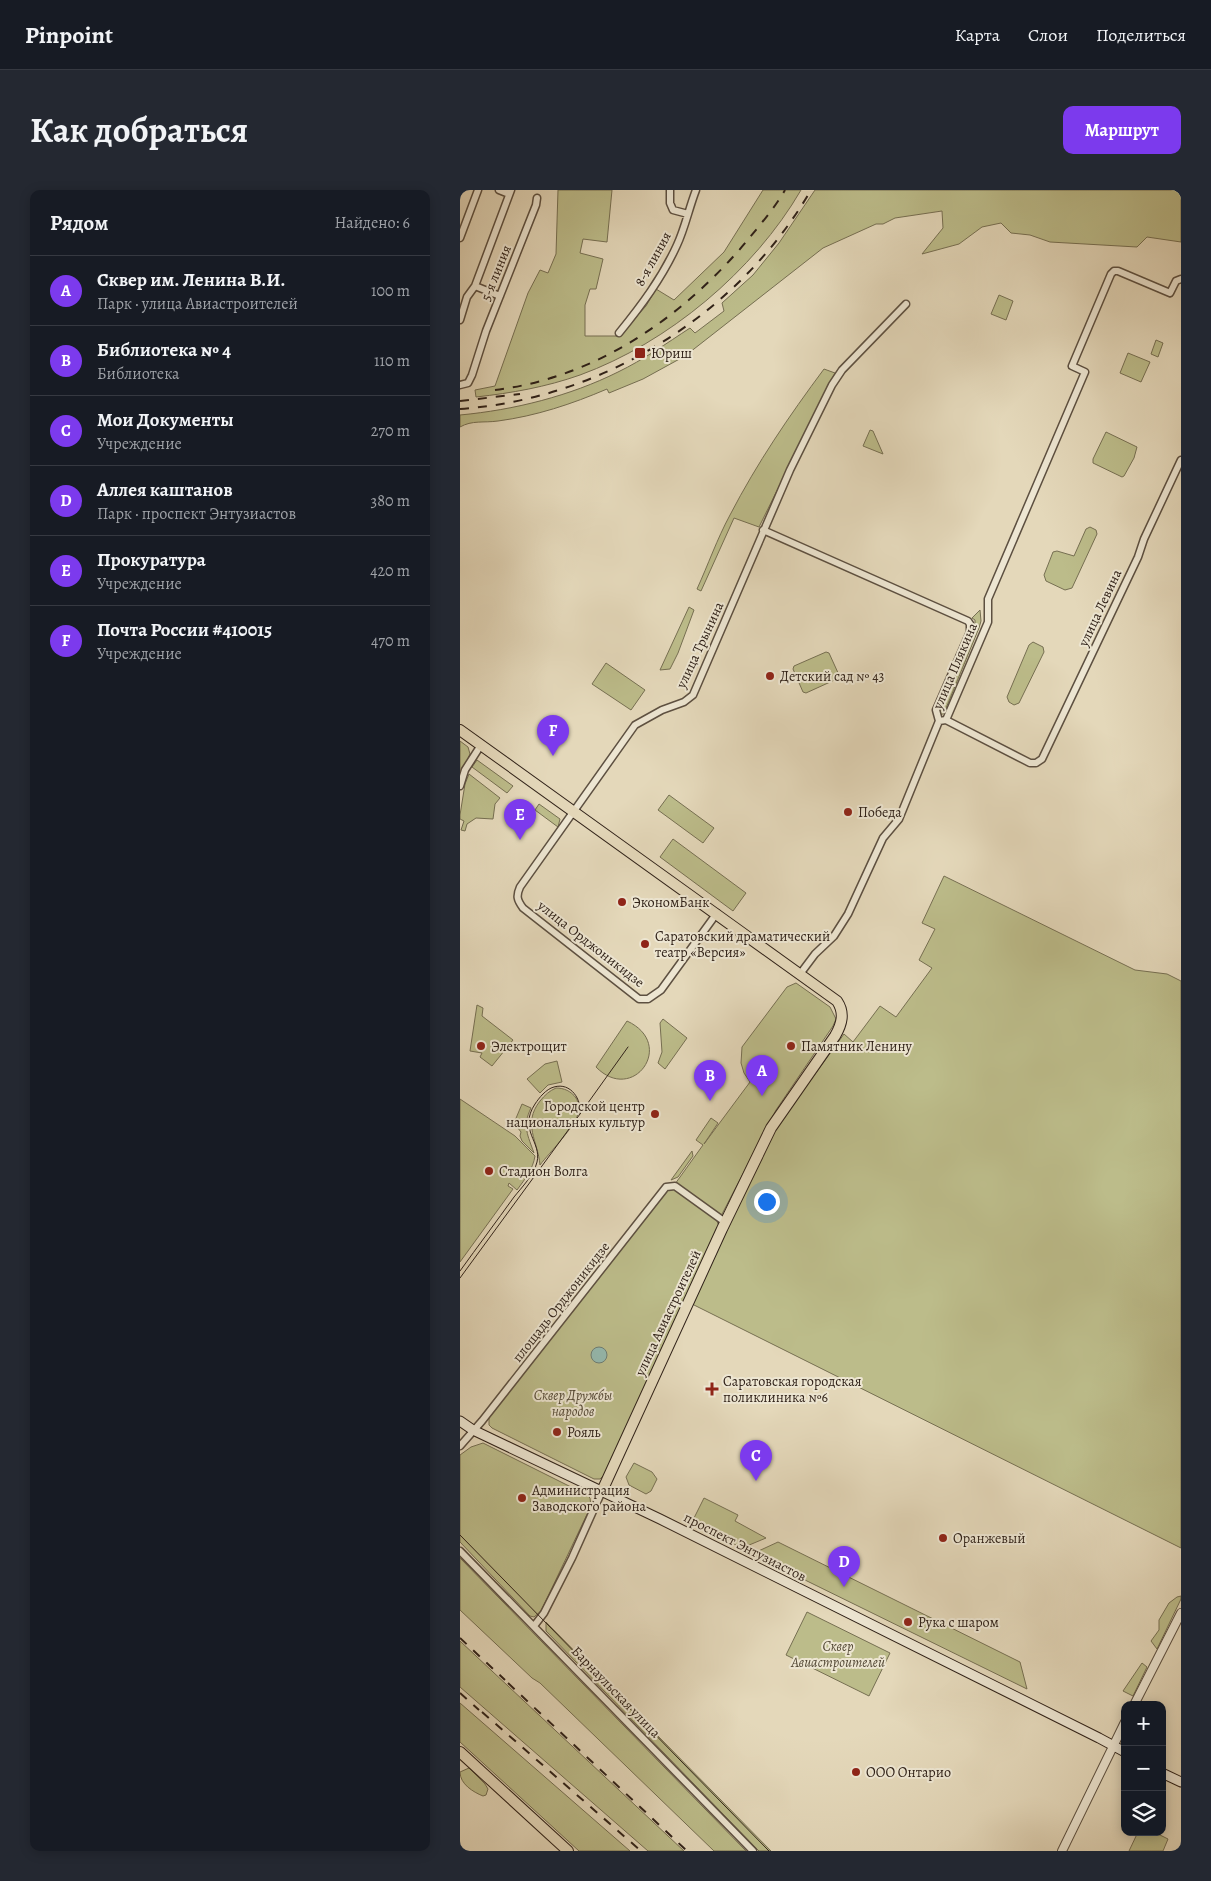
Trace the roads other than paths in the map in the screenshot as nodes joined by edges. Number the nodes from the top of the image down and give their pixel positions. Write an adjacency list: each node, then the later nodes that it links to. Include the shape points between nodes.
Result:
1 (478, 190): 8 (street)
2 (500, 190): 5 (street)
3 (670, 190): 7 (street, via 673,210)
4 (696, 190): 7 (street, 8-я линия)
5 (510, 192): 10 (street)
6 (537, 198): 11 (street, 5-я линия)
7 (688, 214): 14 (street, 8-я линия, via 678,244 664,269 643,304)
8 (460, 238)
9 (1181, 279): 18 (street, улица Плякина, via 1176,281 1170,293 1114,271 1111,274 1072,366 1085,372 988,599 988,622)
10 (475, 286): 11 (street); 13 (street, via 466,297)
11 (500, 296): 15 (street, 5-я линия, via 472,375)
12 (906, 304): 17 (street, улица Трынина, via 842,370 832,385)
13 (460, 320)
14 (619, 333)
15 (462, 385)
16 (1181, 460): 18 (street, улица Левина, via 1042,759 1030,763)
17 (764, 530): 18 (street, via 968,621 970,632 936,710); 22 (street, улица Трынина, via 693,695 635,725)
18 (942, 720): 24 (street, улица Плякина, via 899,818 883,838 848,914 834,936)
19 (460, 730): 20 (main road)
20 (481, 745): 21 (street, via 465,770); 22 (main road)
21 (460, 786)
22 (573, 812): 23 (main road); 23 (street, улица Орджоникидзе, via 520,887 517,900 639,998 648,999 660,990)
23 (717, 913): 24 (main road)
24 (800, 974): 25 (main road, улица Авиастроителей, via 837,1001 841,1006 842,1019 835,1036 771,1128)
25 (725, 1222): 27 (street, площадь Орджоникидзе, via 675,1186 666,1187); 29 (main road, улица Авиастроителей)
26 (460, 1421): 27 (main road, проспект Энтузиастов)
27 (473, 1430): 28 (street, площадь Орджоникидзе); 29 (main road, проспект Энтузиастов)
28 (460, 1446)
29 (602, 1491): 32 (street, улица Авиастроителей, via 568,1566); 35 (main road, проспект Энтузиастов)
30 (460, 1550): 32 (street, Барнаульская улица)
31 (1181, 1613): 33 (street)
32 (534, 1626): 41 (street, Барнаульская улица)
33 (1136, 1701)
34 (1121, 1731): 35 (street)
35 (1114, 1746): 36 (main road, проспект Энтузиастов); 42 (street)
36 (1121, 1750)
37 (460, 1752): 40 (main road)
38 (1166, 1775): 39 (main road)
39 (1181, 1782)
40 (568, 1851)
41 (753, 1851)
42 (1062, 1851)

